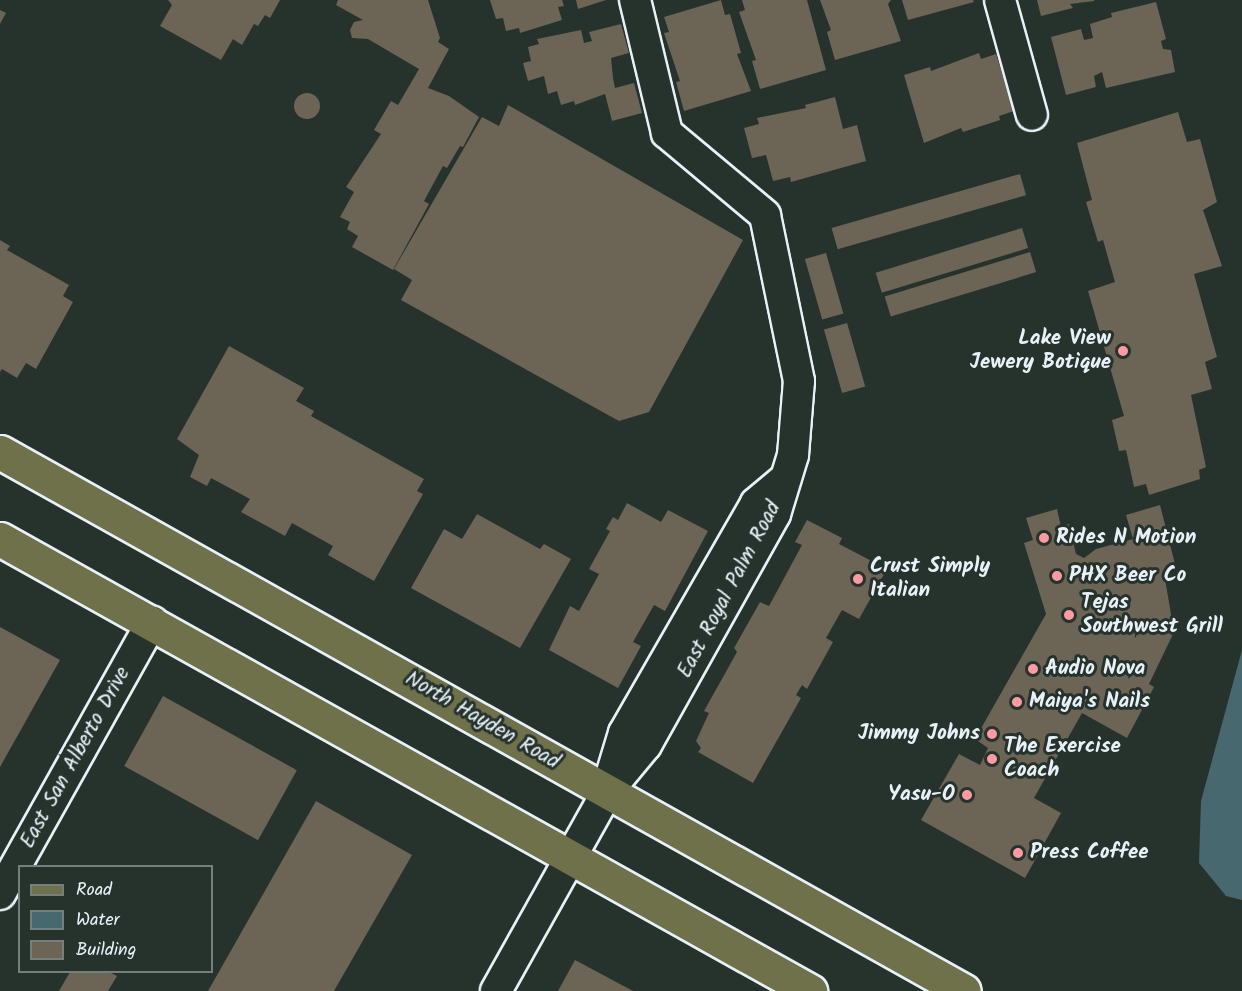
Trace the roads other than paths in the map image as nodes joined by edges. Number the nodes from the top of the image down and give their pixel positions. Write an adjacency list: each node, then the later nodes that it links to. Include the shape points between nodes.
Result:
1 (635, 0): 7 (street, East Royal Palm Road, via 667,133 765,215 799,381 793,455 775,514 646,744)
2 (999, 0): 3 (street)
3 (1032, 115)
4 (0, 452): 7 (main road, North Hayden Road)
5 (0, 539): 6 (main road)
6 (152, 622): 8 (main road); 9 (street, East San Alberto Drive)
7 (607, 792): 8 (street, East Royal Palm Road); 12 (main road, North Hayden Road)
8 (571, 860): 10 (street, East Royal Palm Road); 11 (main road)
9 (0, 894)
10 (496, 991)
11 (810, 991)
12 (964, 991)

